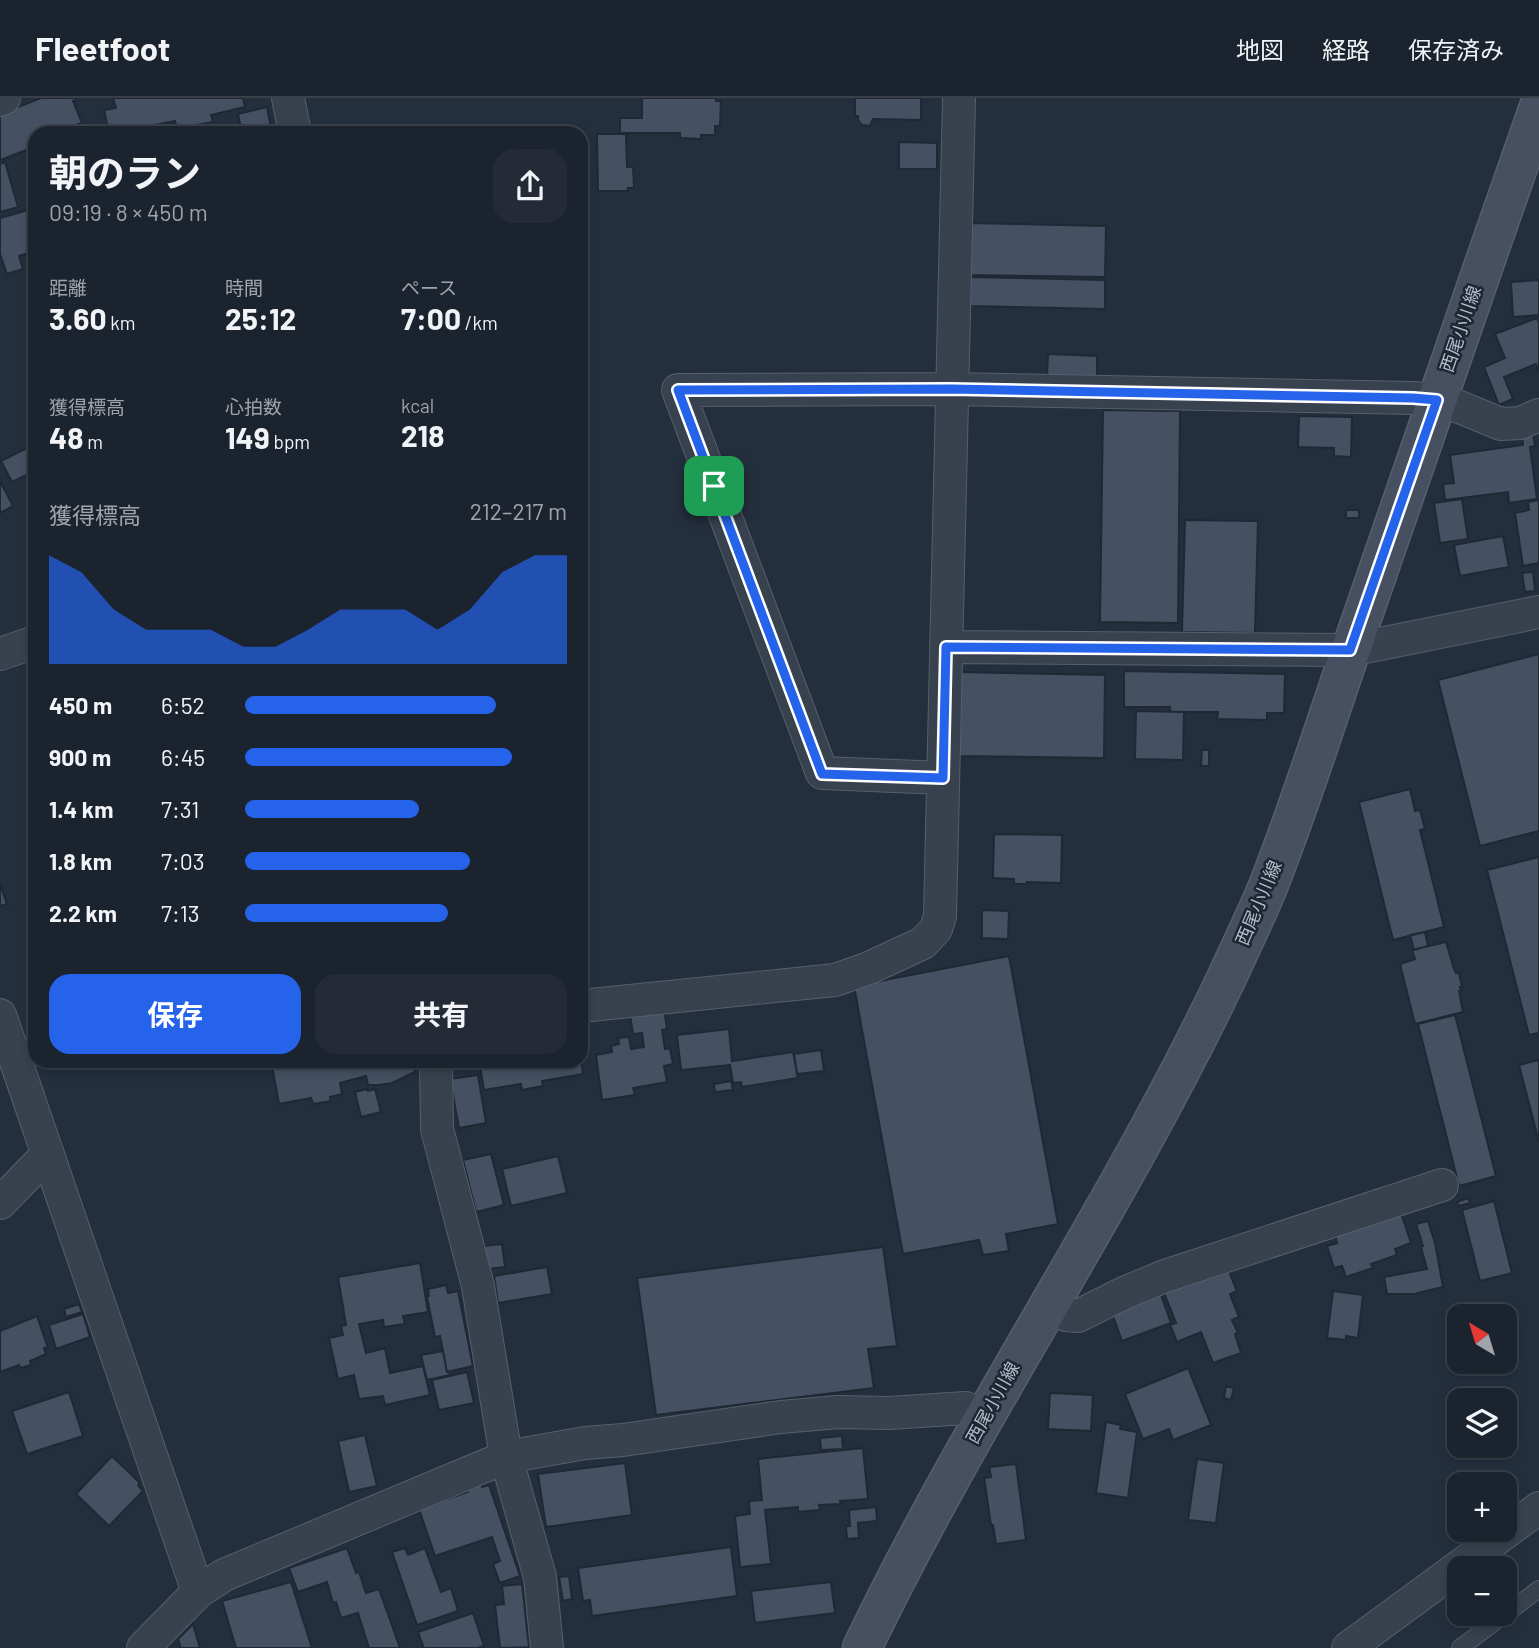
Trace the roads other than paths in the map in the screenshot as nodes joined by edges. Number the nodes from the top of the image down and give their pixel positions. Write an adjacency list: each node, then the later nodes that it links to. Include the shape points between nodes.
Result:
1 (288, 98): 4 (street)
2 (958, 98): 5 (street)
3 (1539, 107): 6 (main road, 西尾小川線)
4 (294, 126)
5 (951, 389): 6 (street); 10 (street); 13 (street, via 678,390 822,774)
6 (1437, 400): 7 (street, via 1501,424); 11 (main road, 西尾小川線)
7 (1539, 415)
8 (1539, 612): 11 (street)
9 (28, 644): 12 (street)
10 (946, 647): 11 (street); 13 (street)
11 (1350, 650): 20 (main road, 西尾小川線, via 1267,888 1226,979 1181,1069)
12 (0, 654)
13 (943, 778): 14 (street, via 940,916 936,929 923,943 835,980)
14 (588, 1005)
15 (0, 1015): 17 (street)
16 (436, 1068): 22 (street, via 437,1129 478,1286)
17 (48, 1154): 19 (street); 25 (street)
18 (1443, 1185): 20 (street, via 1165,1276 1078,1316)
19 (0, 1203)
20 (1048, 1306): 21 (main road, 西尾小川線)
21 (984, 1418): 22 (street, via 966,1408 838,1412); 28 (main road, 西尾小川線)
22 (506, 1457): 25 (street, via 224,1575); 27 (street, via 540,1577)
23 (1539, 1508): 29 (street)
24 (1539, 1589): 30 (lane)
25 (198, 1592): 26 (street)
26 (143, 1648)
27 (547, 1648)
28 (862, 1648)
29 (1348, 1648)
30 (1460, 1648)

